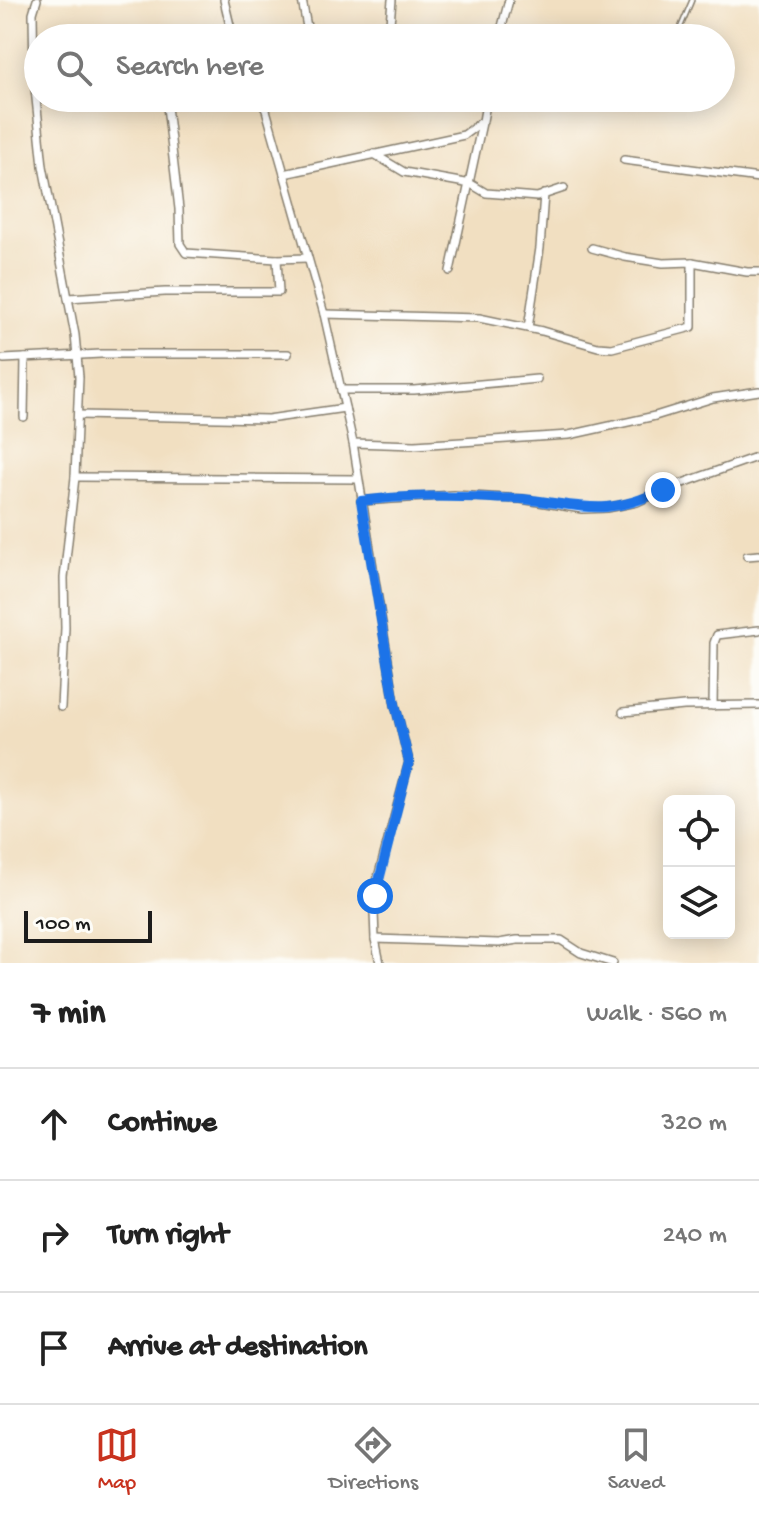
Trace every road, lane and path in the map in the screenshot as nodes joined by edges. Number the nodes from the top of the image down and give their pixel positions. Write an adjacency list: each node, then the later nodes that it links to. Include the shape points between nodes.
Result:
1 (37, 0): 7 (street)
2 (224, 0): 8 (street)
3 (302, 0): 9 (street)
4 (392, 0): 10 (street)
5 (509, 0): 11 (street)
6 (692, 0): 12 (lane)
7 (34, 24)
8 (230, 24)
9 (306, 24)
10 (390, 24)
11 (503, 24)
12 (682, 24)
13 (39, 112): 31 (street, via 43,166)
14 (168, 112): 27 (street, via 180,244 186,253)
15 (267, 112): 20 (street)
16 (485, 112): 17 (street)
17 (483, 121): 18 (street, via 464,135); 22 (street)
18 (374, 154): 20 (street); 22 (street, via 404,172)
19 (624, 160): 21 (street)
20 (284, 174): 26 (street)
21 (759, 178)
22 (471, 184): 24 (street, via 509,197); 29 (street)
23 (564, 188): 24 (street)
24 (544, 194): 33 (street)
25 (592, 248): 28 (street, via 663,263)
26 (307, 258): 27 (street); 32 (street)
27 (277, 259): 31 (street, via 279,292)
28 (692, 262): 30 (street); 33 (street, via 690,328 612,348)
29 (450, 271)
30 (759, 272)
31 (68, 298): 35 (street)
32 (324, 314): 33 (street, via 479,318); 39 (street)
33 (528, 328)
34 (288, 354): 35 (street)
35 (77, 356): 36 (street); 42 (street)
36 (25, 358): 37 (street); 43 (street)
37 (4, 359)
38 (537, 379): 39 (street, via 414,390)
39 (341, 390): 41 (street)
40 (759, 391): 44 (street, via 569,435 415,445)
41 (345, 408): 42 (street, via 268,419); 44 (street)
42 (79, 415): 46 (street)
43 (24, 417)
44 (353, 443): 47 (street)
45 (759, 456): 48 (street, via 637,502 607,508 454,495)
46 (75, 477): 47 (street); 54 (street, via 64,578)
47 (358, 479): 48 (street)
48 (361, 501): 56 (street, via 409,762 377,881)
49 (759, 555): 50 (street)
50 (747, 556)
51 (759, 630): 53 (street, via 717,635)
52 (759, 705): 53 (street)
53 (713, 706): 55 (street)
54 (61, 707)
55 (623, 712)
56 (375, 939): 57 (street); 58 (street, via 561,940)
57 (380, 963)
58 (613, 963)

